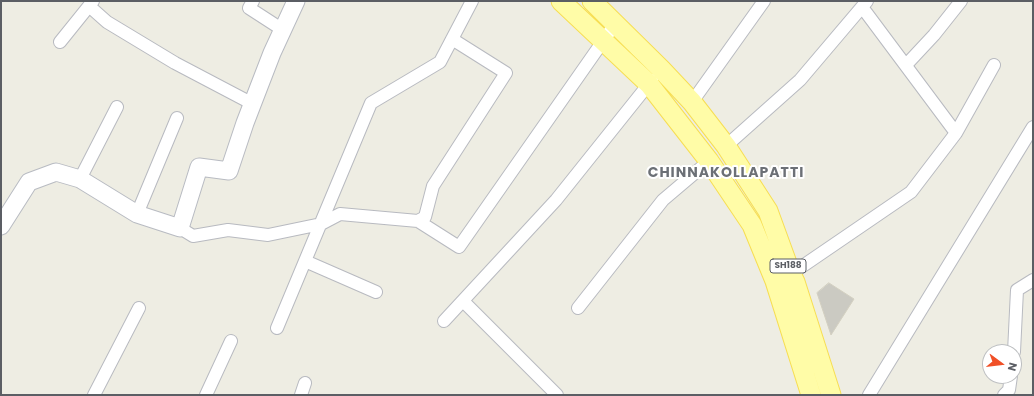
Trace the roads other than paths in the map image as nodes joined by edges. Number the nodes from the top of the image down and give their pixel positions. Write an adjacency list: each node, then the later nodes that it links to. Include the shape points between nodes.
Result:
1 (253, 1): 11 (street, via 249,8)
2 (296, 1): 11 (street)
3 (472, 1): 12 (street)
4 (561, 1): 13 (main road)
5 (764, 1): 19 (street)
6 (961, 1): 15 (street)
7 (594, 2): 10 (main road, SH188)
8 (91, 3): 14 (street); 20 (street, via 107,22 175,63)
9 (865, 4): 15 (street); 25 (street, via 800,80)
10 (615, 24): 13 (street); 17 (main road, SH188)
11 (283, 30): 20 (street)
12 (452, 39): 29 (street, via 506,73 433,186 425,217); 30 (street, via 440,62 371,103)
13 (603, 40): 18 (main road); 29 (street, via 459,247)
14 (60, 42)
15 (906, 65): 24 (street)
16 (994, 65): 24 (street)
17 (661, 69): 18 (street); 19 (main road, SH188)
18 (649, 84): 26 (main road); 37 (street, via 556,200)
19 (692, 102): 25 (main road, SH188)
20 (253, 104): 32 (street, via 229,171 199,167)
21 (117, 107): 27 (street)
22 (177, 118): 28 (street)
23 (1033, 128): 52 (street)
24 (956, 133): 34 (street, via 911,192)
25 (726, 146): 34 (main road, SH188, via 768,211)
26 (709, 161): 39 (street, via 663,200); 50 (main road, via 752,225 775,282)
27 (80, 179): 28 (street); 31 (street, via 56,172 29,182)
28 (137, 214): 32 (street)
29 (418, 221): 30 (street, via 340,214)
30 (321, 224): 32 (street, via 268,235 228,230 193,236); 33 (street)
31 (1, 226)
32 (180, 228)
33 (305, 262): 36 (street); 41 (street)
34 (791, 274): 51 (main road, SH188)
35 (1033, 280): 43 (street, via 1017,290)
36 (376, 292)
37 (463, 301): 40 (street); 49 (street)
38 (138, 308): 46 (street)
39 (578, 308)
40 (444, 321)
41 (277, 328)
42 (231, 341): 47 (street)
43 (1014, 344)
44 (306, 383): 48 (street)
45 (1010, 384): 53 (street, via 1009,390)
46 (94, 395)
47 (206, 395)
48 (301, 395)
49 (557, 395)
50 (811, 395)
51 (830, 395)
52 (869, 395)
53 (1004, 395)

